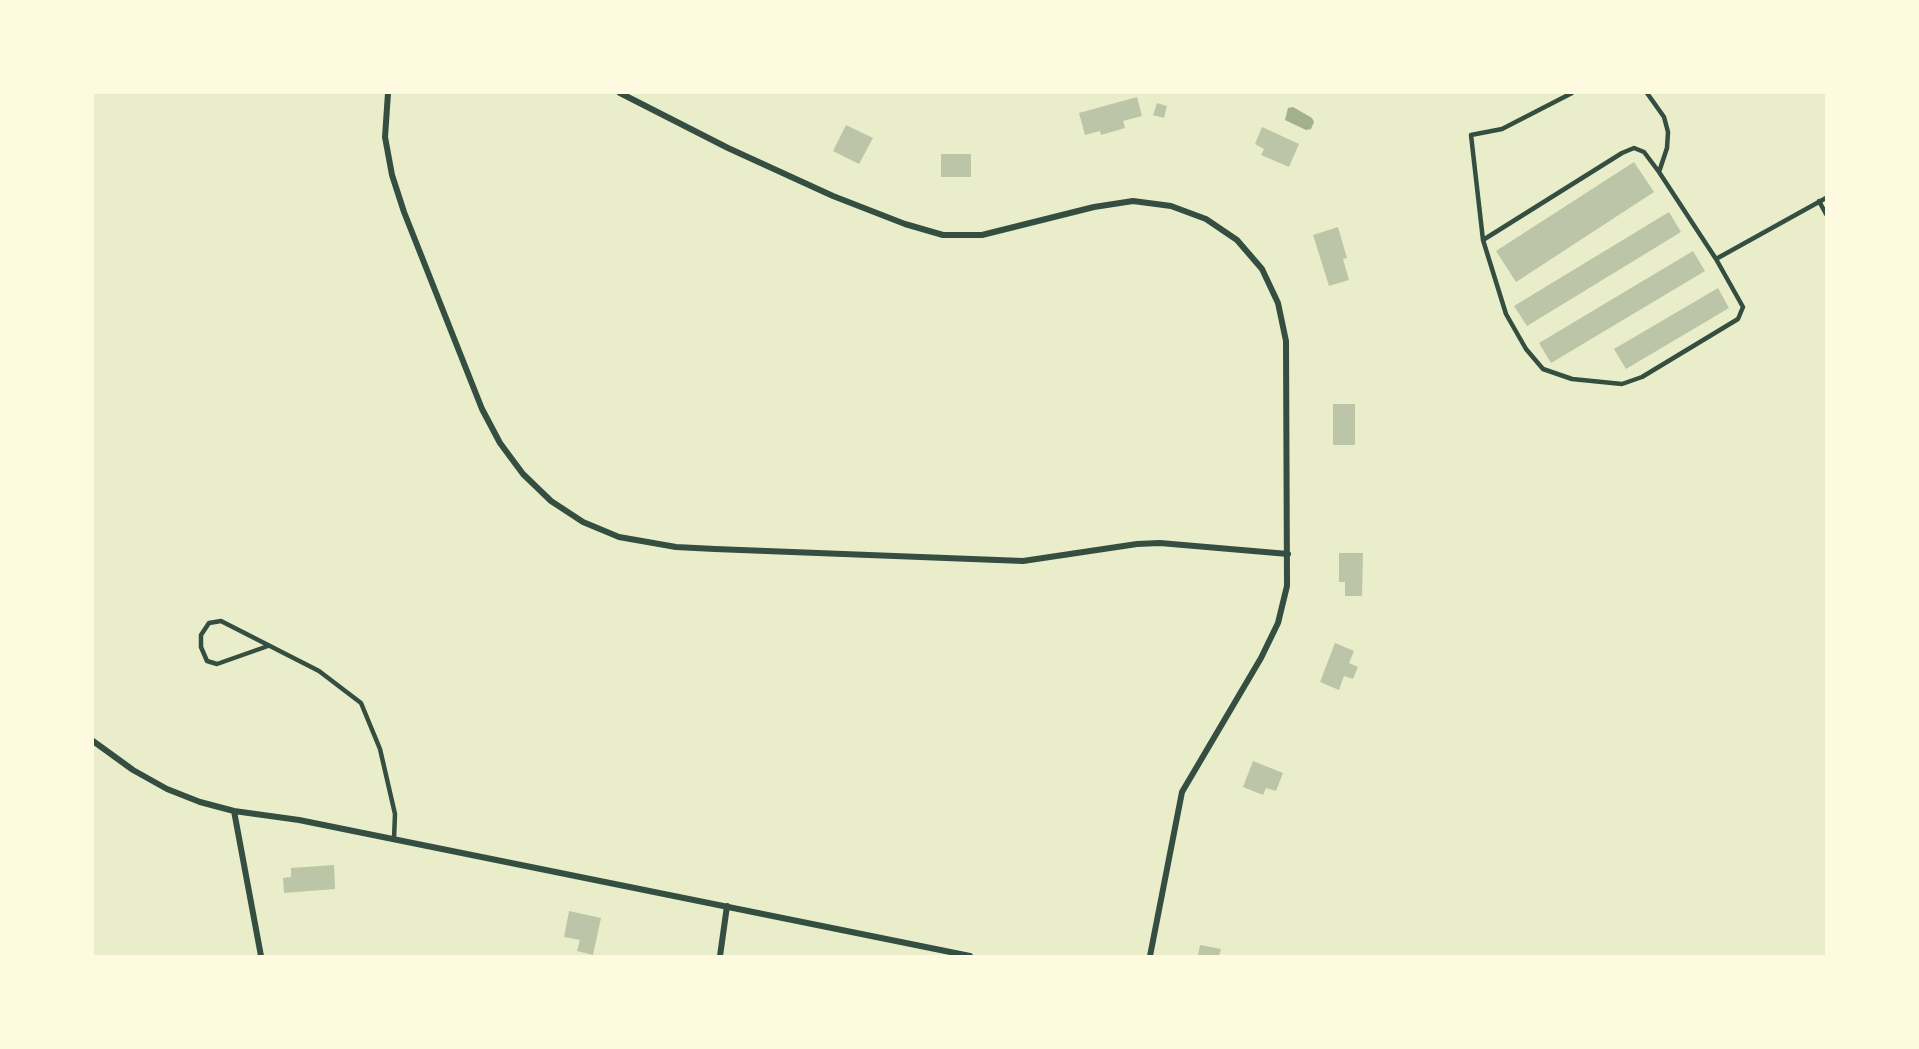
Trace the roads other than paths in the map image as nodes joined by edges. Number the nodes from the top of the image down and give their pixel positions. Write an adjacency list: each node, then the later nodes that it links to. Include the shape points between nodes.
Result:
1 (388, 93): 11 (street, via 385,137 392,175 482,409 523,474 551,501 583,522 619,537 715,549 1023,561 1160,543)
2 (620, 93): 11 (street, via 833,196 943,235 982,235 1132,201 1171,206 1206,219 1238,240 1262,269 1278,303 1286,340)
3 (1572, 93): 9 (lane, via 1502,129 1471,135)
4 (1647, 93): 5 (lane, via 1664,117 1668,132)
5 (1659, 172): 9 (lane, via 1644,152 1634,148); 10 (lane)
6 (1826, 198): 7 (lane)
7 (1820, 201): 8 (lane); 10 (lane)
8 (1826, 214)
9 (1483, 240): 10 (lane, via 1506,314 1543,369 1572,379 1622,384 1738,319 1743,306)
10 (1716, 259)
11 (1288, 554): 20 (street, via 1287,586 1278,623 1182,792)
12 (268, 646): 12 (lane, via 221,621 208,623 201,635 207,661 217,664); 15 (lane, via 319,671 361,703 380,749 395,814)
13 (93, 741): 14 (street, via 167,789)
14 (234, 811): 15 (street); 17 (street)
15 (394, 839): 16 (street)
16 (727, 906): 18 (street); 19 (street)
17 (261, 956)
18 (720, 956)
19 (970, 956)
20 (1150, 956)

